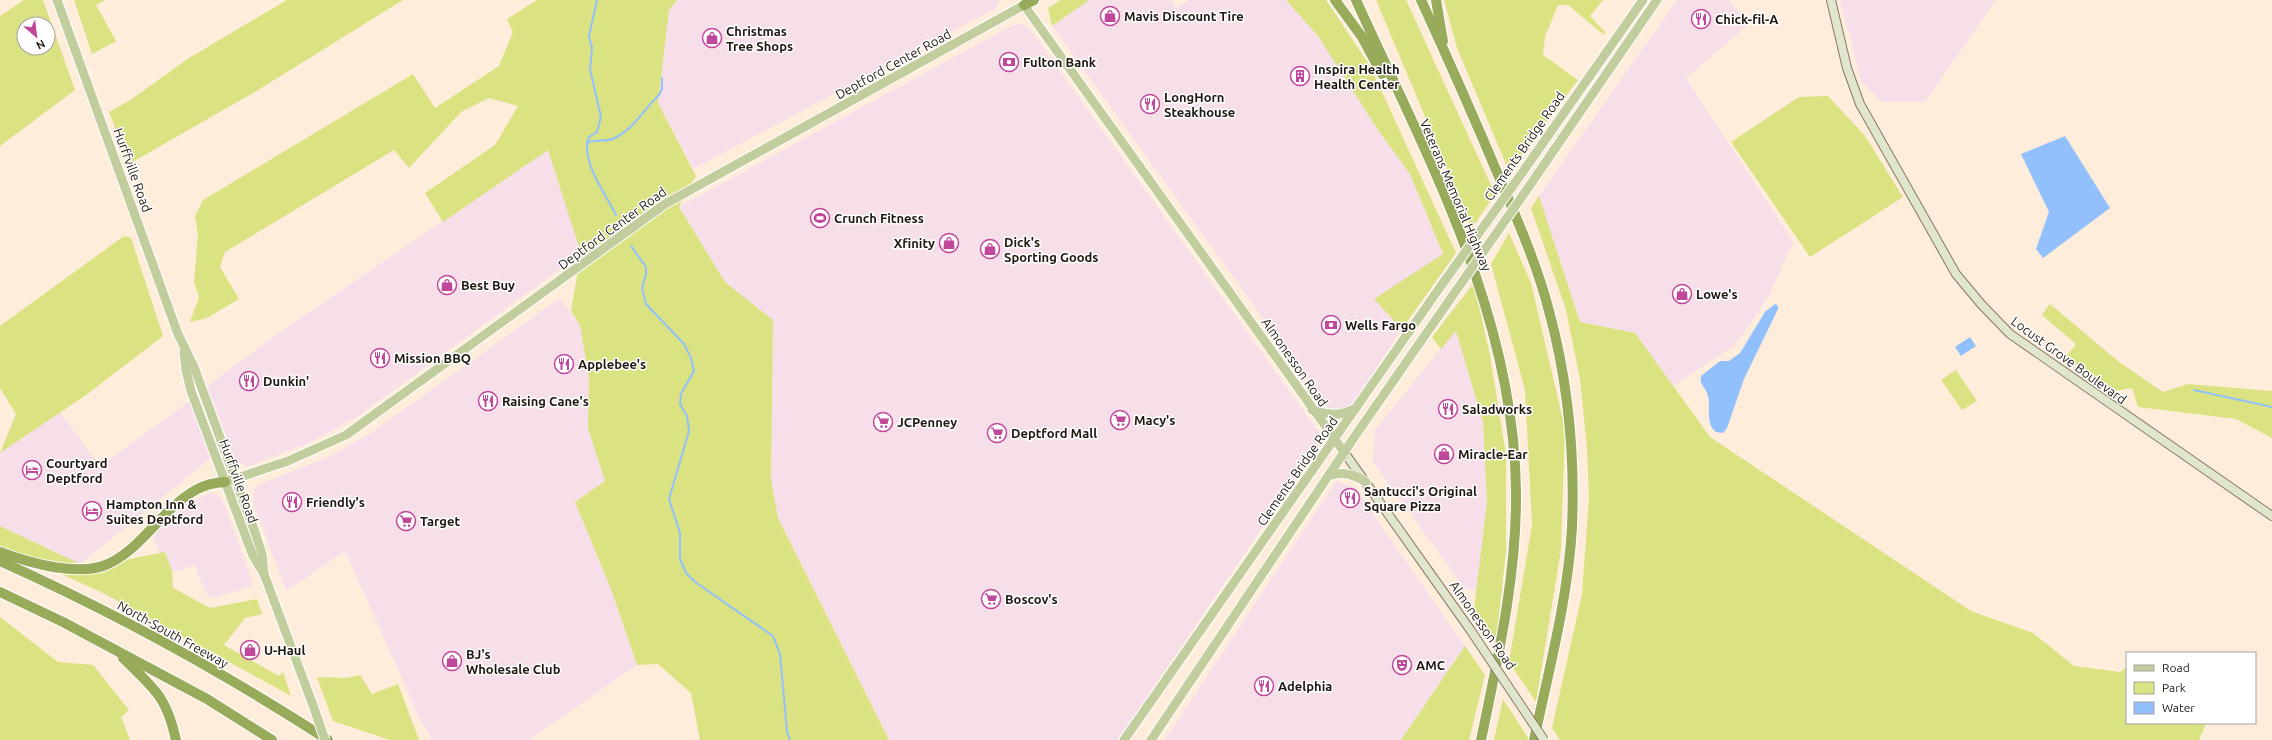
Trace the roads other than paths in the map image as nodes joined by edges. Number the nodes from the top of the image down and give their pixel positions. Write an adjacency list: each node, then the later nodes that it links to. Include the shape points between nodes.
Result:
1 (57, 0): 13 (main road, Hurffville Road)
2 (1034, 0): 10 (highway)
3 (1335, 0): 12 (highway, via 1362,37 1384,78)
4 (1356, 0): 12 (highway, Veterans Memorial Highway)
5 (1421, 0): 11 (highway)
6 (1436, 0): 11 (highway)
7 (1643, 0): 14 (main road, Clements Bridge Road, bridge)
8 (1657, 0): 17 (main road, Clements Bridge Road, bridge)
9 (1831, 0): 22 (street, Locust Grove Boulevard, via 1847,68 1860,104 1956,274 1981,304 2010,334)
10 (1022, 3): 15 (main road, Almonesson Road); 19 (main road, Deptford Center Road, via 665,204 346,435 313,451)
11 (1444, 51): 34 (highway, via 1533,259 1550,313 1568,406 1572,488 1568,569 1562,610)
12 (1395, 86): 33 (highway, Veterans Memorial Highway, via 1461,233 1477,275 1495,336 1512,427 1516,489 1511,576)
13 (184, 349): 19 (main road, Hurffville Road, via 194,367); 20 (main road, Hurffville Road, via 191,391)
14 (1358, 408): 15 (main road, via 1334,416); 16 (main road, Clements Bridge Road)
15 (1312, 410): 16 (main road, Almonesson Road)
16 (1335, 440): 17 (main road, Almonesson Road); 31 (main road, Clements Bridge Road)
17 (1344, 452): 18 (main road, Clements Bridge Road); 21 (street, Almonesson Road)
18 (1328, 476): 21 (main road, via 1349,473); 32 (main road, Clements Bridge Road)
19 (236, 480): 20 (main road, Deptford Center Road); 25 (main road, Hurffville Road, via 262,554)
20 (225, 482): 23 (highway, via 210,483 185,496 125,553 96,568 81,570 57,567); 25 (main road, Hurffville Road, via 253,556)
21 (1366, 482): 35 (street, Almonesson Road, bridge)
22 (2272, 516)
23 (0, 552)
24 (0, 561): 30 (highway, North-South Freeway, via 171,645)
25 (264, 574): 30 (main road, Hurffville Road, bridge)
26 (0, 592): 27 (highway)
27 (116, 651): 28 (highway, via 158,693 172,723); 29 (highway, via 207,699)
28 (176, 740)
29 (272, 740)
30 (327, 740)
31 (1124, 740)
32 (1151, 740)
33 (1481, 740)
34 (1534, 740)
35 (1544, 740)

